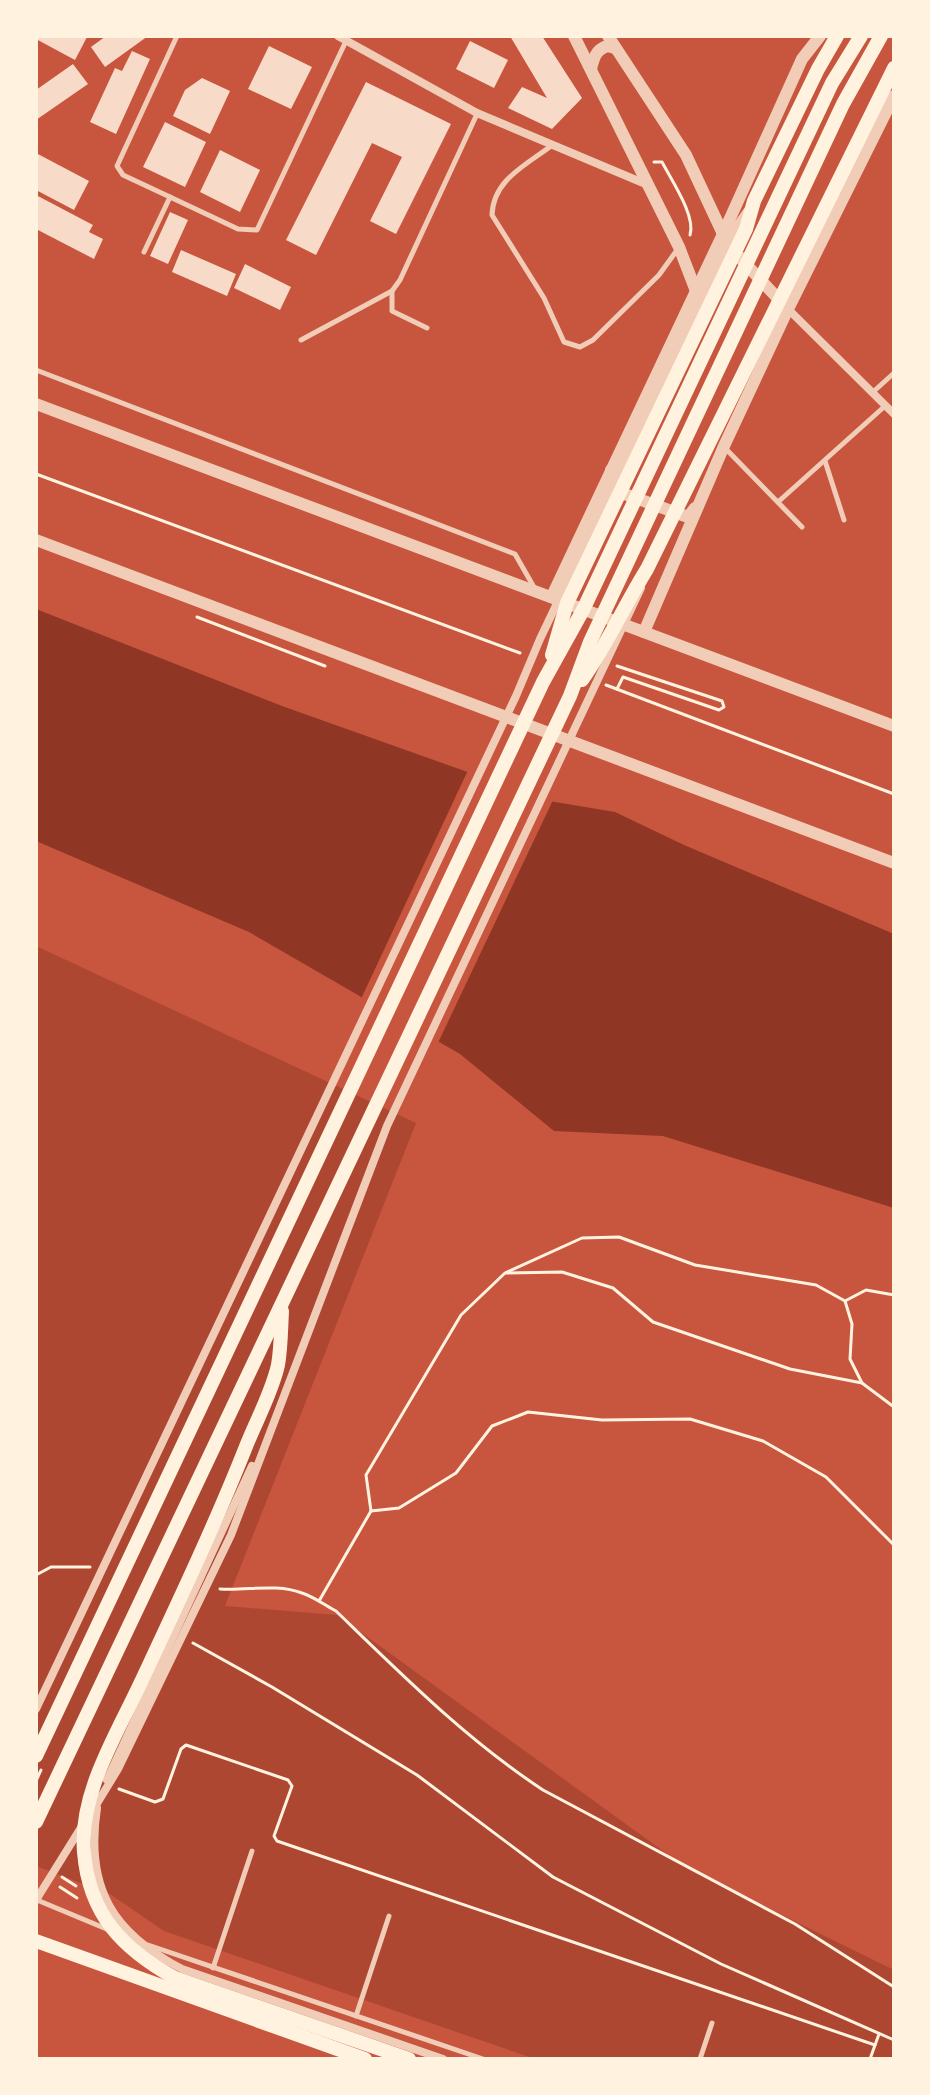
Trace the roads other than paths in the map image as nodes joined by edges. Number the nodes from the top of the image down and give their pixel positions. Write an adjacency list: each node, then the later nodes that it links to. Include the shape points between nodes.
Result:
1 (177, 36): 16 (lane, via 117,166 123,175)
2 (574, 36): 10 (street)
3 (608, 36): 9 (street)
4 (820, 36): 18 (street, via 802,59)
5 (837, 36): 17 (main road)
6 (861, 36): 44 (main road, via 832,83 583,610)
7 (881, 36): 45 (main road, via 810,174 590,642)
8 (345, 37): 13 (street); 16 (lane, via 257,230 238,229)
9 (615, 48): 10 (street, via 600,49); 18 (street, via 686,155)
10 (591, 69): 15 (street)
11 (893, 69): 40 (main road)
12 (894, 96): 23 (street)
13 (477, 113): 14 (street); 21 (lane)
14 (552, 145): 15 (street); 19 (lane, via 503,182 492,202 492,215 544,298 564,342 580,347 608,326)
15 (648, 185): 19 (street)
16 (170, 197): 20 (lane)
17 (754, 201): 44 (main road, via 746,229 567,603); 50 (street, via 738,224 547,624)
18 (723, 234): 22 (street); 23 (street)
19 (679, 247): 22 (street)
20 (144, 252)
21 (392, 291): 24 (lane, via 392,311); 25 (lane)
22 (696, 291): 34 (street)
23 (788, 309): 28 (street); 32 (street)
24 (427, 328)
25 (301, 340)
26 (36, 370): 41 (lane, via 515,554)
27 (894, 373): 28 (lane)
28 (873, 392): 30 (street)
29 (36, 404): 41 (street)
30 (886, 405): 31 (street); 33 (lane)
31 (894, 414)
32 (724, 446): 35 (street); 36 (lane)
33 (825, 461): 36 (lane); 37 (lane)
34 (611, 470): 35 (street, via 619,492 646,502 688,517); 42 (street)
35 (698, 502): 43 (street)
36 (778, 502): 38 (lane)
37 (844, 520)
38 (802, 527)
39 (36, 540): 47 (street)
40 (647, 569): 45 (main road, via 604,649); 49 (street, via 638,599 387,1126)
41 (536, 590): 42 (street)
42 (552, 596): 43 (street)
43 (644, 632): 46 (street)
44 (543, 682): 51 (main road)
45 (570, 696): 48 (main road)
46 (894, 726)
47 (894, 863)
48 (283, 1303): 52 (main road); 61 (main road, via 278,1367 214,1527 104,1761 88,1803 83,1851 97,1903 111,1928 151,1965)
49 (262, 1449): 54 (street, via 231,1535 118,1769); 62 (street, via 112,1766 93,1833 101,1887 129,1933 151,1953 182,1969)
50 (36, 1709)
51 (36, 1756)
52 (36, 1822)
53 (252, 1851): 57 (lane)
54 (36, 1900): 57 (lane)
55 (389, 1916): 58 (lane)
56 (36, 1941): 60 (main road)
57 (213, 1968): 58 (lane)
58 (356, 2016): 63 (lane)
59 (712, 2023): 64 (lane)
60 (365, 2059)
61 (409, 2059)
62 (443, 2059)
63 (483, 2059)
64 (700, 2059)

